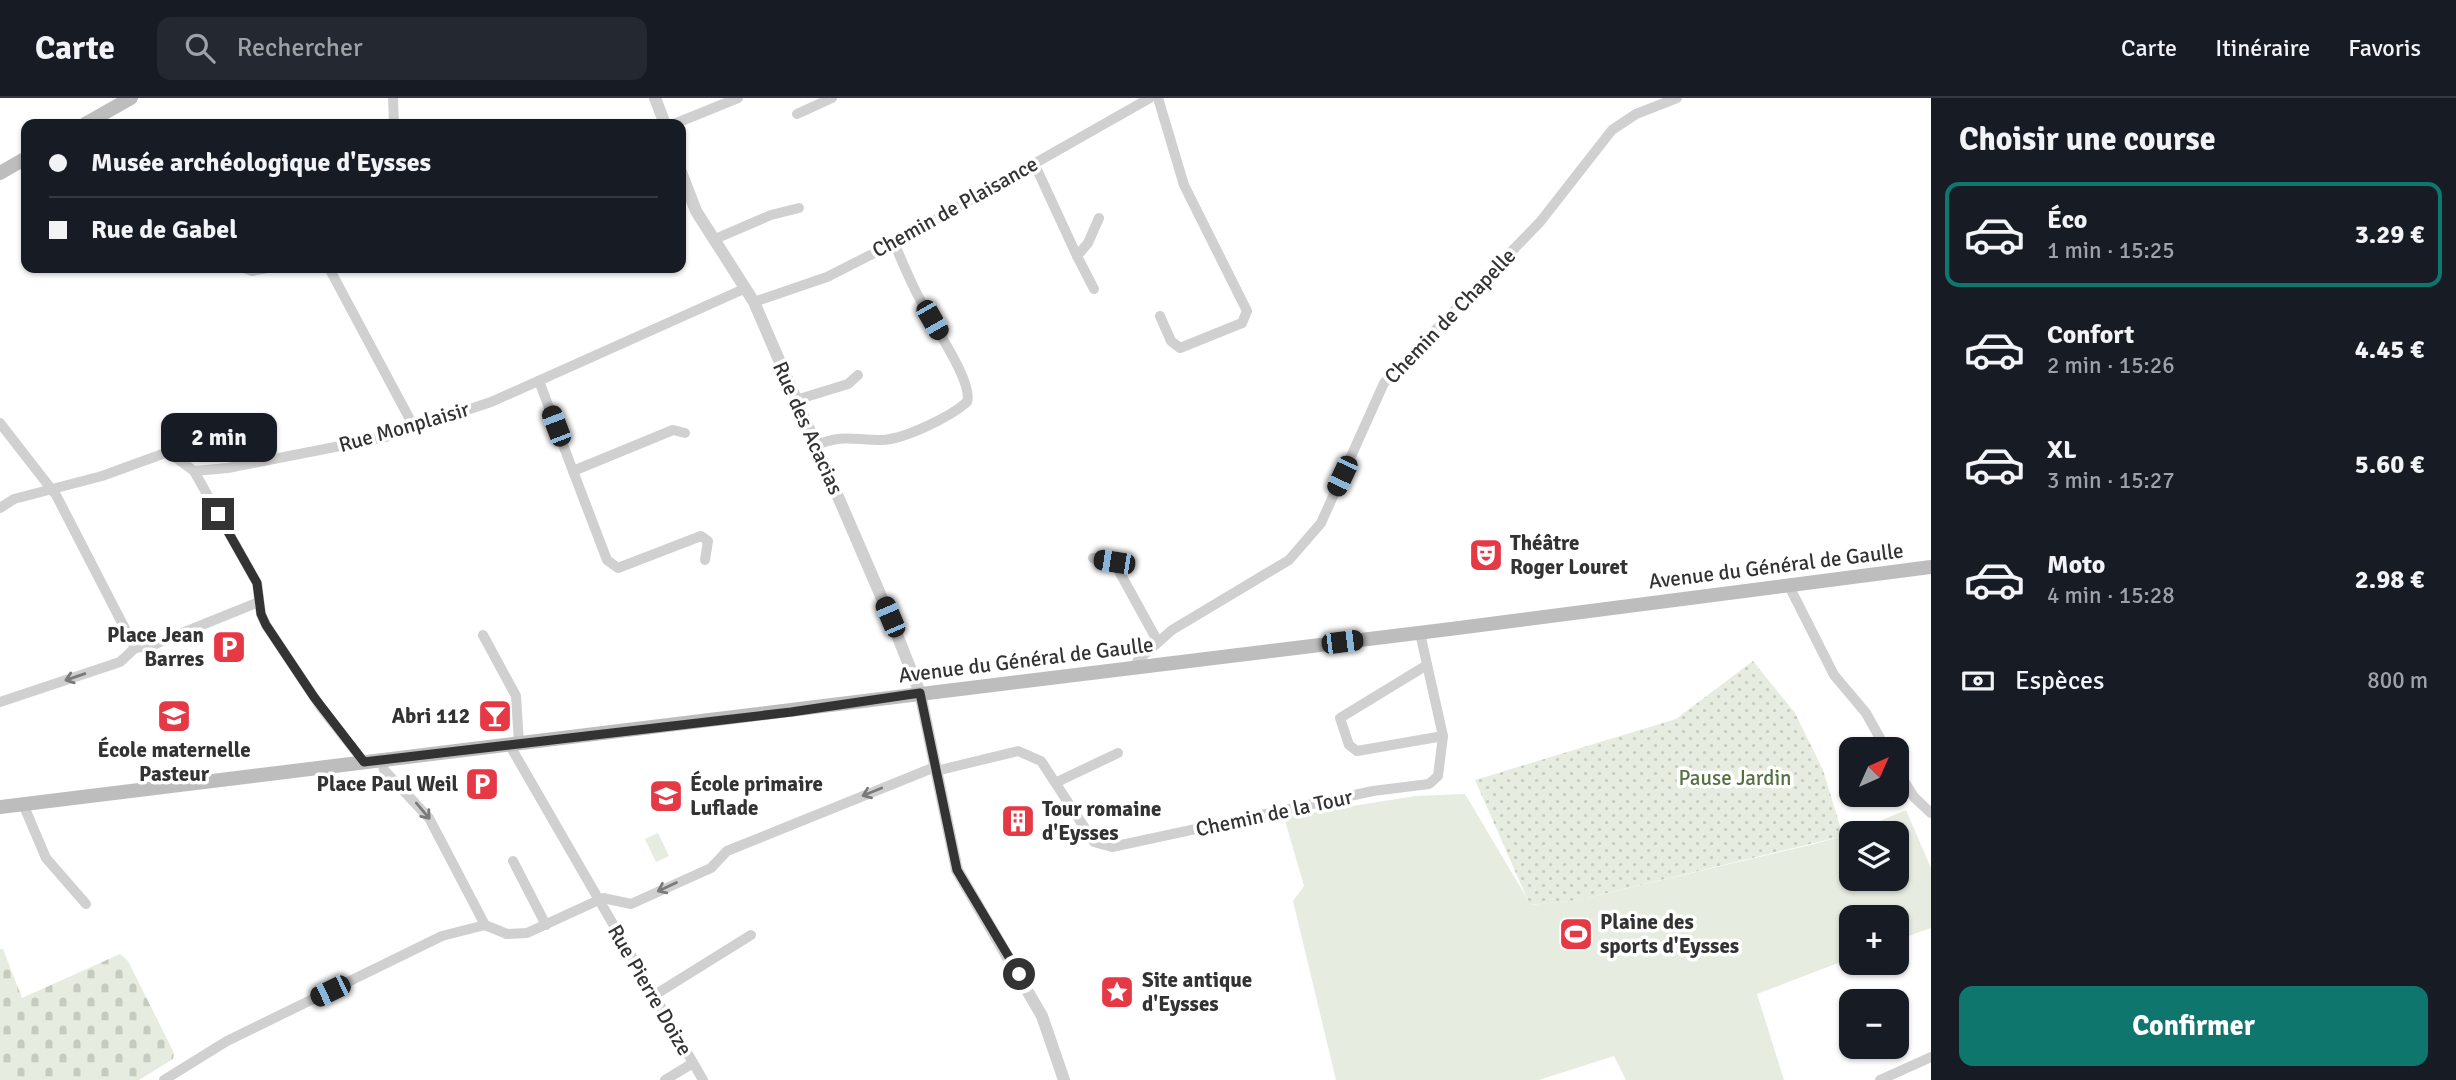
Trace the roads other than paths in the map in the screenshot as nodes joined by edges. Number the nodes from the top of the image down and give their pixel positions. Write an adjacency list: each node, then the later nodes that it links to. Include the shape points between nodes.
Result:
1 (131, 98): 10 (main road)
2 (393, 98): 11 (street)
3 (655, 98): 12 (street)
4 (738, 98): 13 (street)
5 (832, 98): 9 (street)
6 (1150, 98): 15 (street, Chemin de Plaisance)
7 (1158, 98): 27 (street, via 1184,185 1247,311 1236,327 1180,348 1171,341)
8 (1677, 98): 46 (street, Chemin de Chapelle, via 1636,114 1612,130 1540,222 1384,383 1321,523 1305,544 1289,560)
9 (797, 114)
10 (96, 119)
11 (394, 119)
12 (663, 119)
13 (686, 119)
14 (21, 160): 16 (main road)
15 (1034, 163): 21 (street, Chemin de Plaisance); 22 (street)
16 (2, 166)
17 (686, 185): 20 (street, Rue des Acacias)
18 (799, 208): 20 (street)
19 (1099, 218): 22 (street)
20 (715, 239): 24 (street, Rue des Acacias)
21 (894, 243): 26 (street, Chemin de Plaisance, via 827,277); 34 (street, via 969,397 898,437 849,436)
22 (1077, 256): 25 (street)
23 (332, 273): 32 (street)
24 (746, 288): 26 (street, Rue des Acacias); 29 (street, Rue Monplaisir)
25 (1094, 289)
26 (754, 302): 30 (street, Rue des Acacias)
27 (1160, 316)
28 (858, 374): 30 (street, via 848,384)
29 (539, 382): 32 (street, Rue Monplaisir); 36 (street)
30 (796, 400): 34 (street, Rue des Acacias)
31 (0, 423): 37 (street)
32 (414, 427): 35 (street, Rue Monplaisir, via 228,468)
33 (685, 433): 36 (street, via 673,430)
34 (816, 445): 50 (street, Rue des Acacias)
35 (194, 471): 37 (street, via 168,452 102,477); 43 (street, via 257,583)
36 (573, 471): 40 (street, via 607,560 618,569 701,536 708,541)
37 (53, 489): 38 (street); 47 (street)
38 (0, 508)
39 (1093, 558): 46 (street, via 1114,562)
40 (705, 560)
41 (1931, 567): 42 (main road, Avenue du Général de Gaulle)
42 (1789, 586): 44 (main road, Avenue du Général de Gaulle); 53 (street, via 1834,675)
43 (259, 602): 47 (street); 57 (street, via 283,652)
44 (1420, 633): 48 (street); 49 (main road, Avenue du Général de Gaulle)
45 (483, 635): 54 (street, via 516,696)
46 (1157, 642): 49 (street, Chemin de Chapelle)
47 (135, 648): 51 (street, one-way to 51, via 120,662)
48 (1427, 665): 52 (street); 52 (street, via 1340,718 1349,745 1357,751)
49 (1134, 669): 50 (main road, Avenue du Général de Gaulle)
50 (920, 693): 54 (main road, Avenue du Général de Gaulle); 58 (street, Rue des Acacias)
51 (0, 702)
52 (1443, 736): 59 (street, Chemin de la Tour, via 1438,776 1429,784 1373,791 1112,847 1094,842)
53 (1879, 737)
54 (514, 744): 56 (main road, Avenue du Général de Gaulle); 65 (street, Rue Pierre Doize)
55 (1118, 753): 59 (street)
56 (382, 758): 57 (main road, Avenue du Général de Gaulle); 67 (street, one-way to 67, via 384,769 429,818)
57 (364, 762): 61 (main road, Avenue du Général de Gaulle)
58 (936, 769): 59 (street, Chemin de la Tour, via 1018,751 1041,761); 65 (street, Chemin de la Tour, one-way to 65, via 727,851 712,868 631,904 603,898); 76 (street, Rue des Acacias, via 957,870 1042,1016)
59 (1057, 782)
60 (1909, 789): 63 (street)
61 (23, 804): 62 (main road, Avenue du Général de Gaulle); 66 (street, via 46,858)
62 (0, 807)
63 (1931, 813)
64 (513, 861): 68 (street)
65 (597, 901): 68 (street); 70 (street, Rue Pierre Doize)
66 (86, 904)
67 (485, 925): 68 (street, via 507,934 527,933); 73 (street, via 442,936 227,1041)
68 (546, 925)
69 (751, 935): 70 (street)
70 (653, 996): 72 (street, Rue Pierre Doize)
71 (1931, 1057): 77 (street)
72 (693, 1063): 74 (street); 75 (street, Rue Pierre Doize)
73 (164, 1080)
74 (665, 1080)
75 (703, 1080)
76 (1064, 1080)
77 (1880, 1080)

